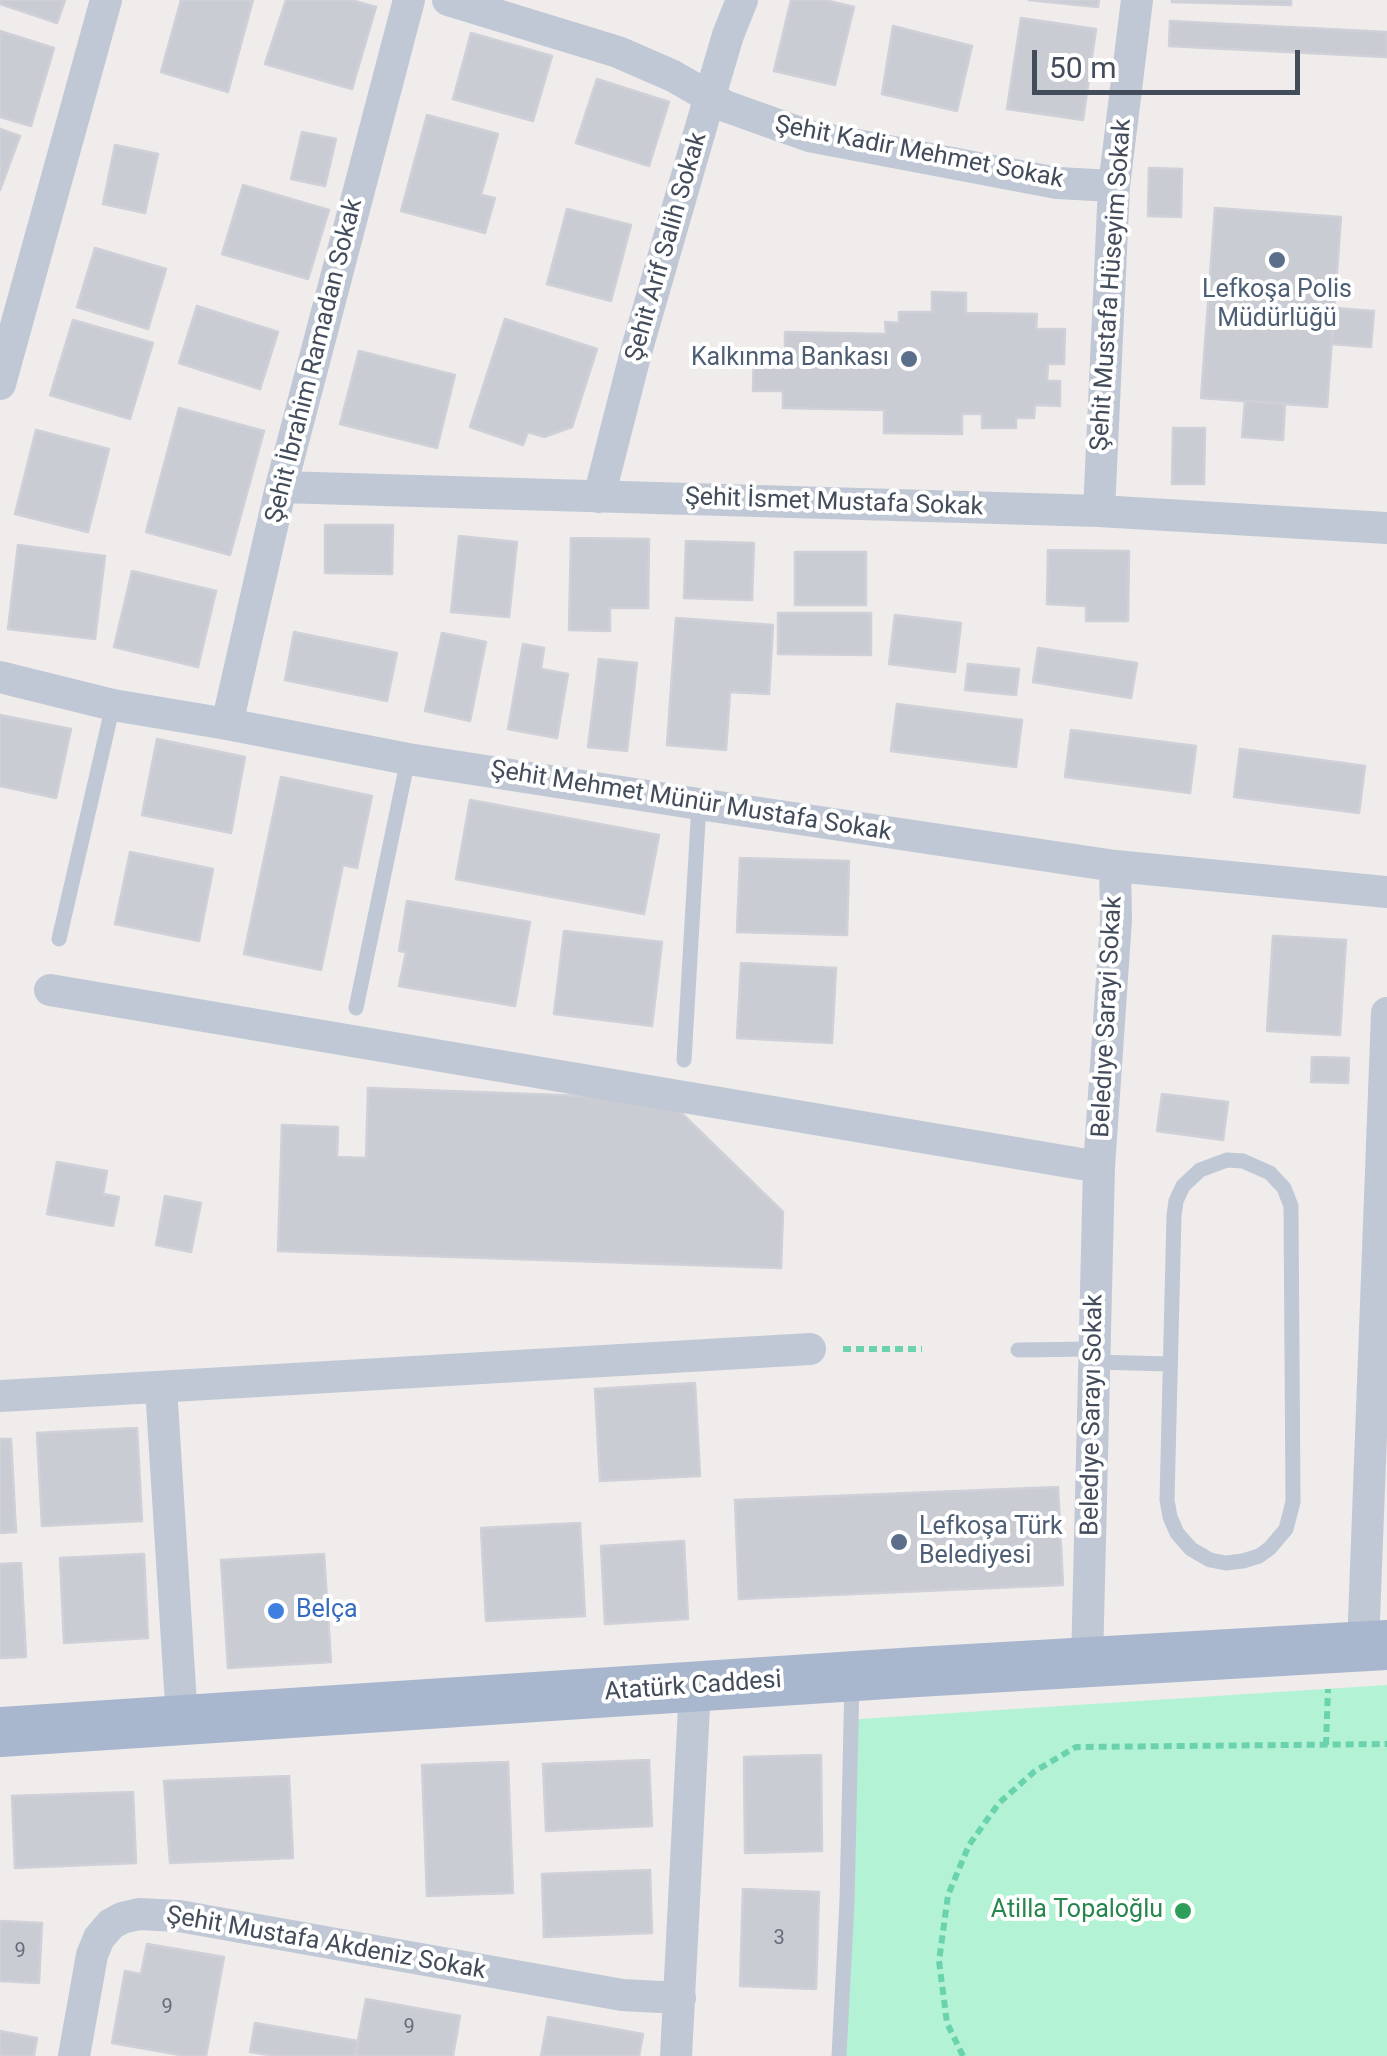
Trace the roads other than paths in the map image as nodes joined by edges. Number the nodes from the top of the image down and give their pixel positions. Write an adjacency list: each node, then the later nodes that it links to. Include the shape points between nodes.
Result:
1 (106, 0): 8 (street)
2 (409, 0): 9 (street, Şehit İbrahim Ramadan Sokak)
3 (448, 0): 6 (street, Şehit Kadir Mehmet Sokak, via 618,52)
4 (742, 0): 6 (street, Şehit Arif Salih Sokak)
5 (1137, 0): 7 (street, Şehit Mustafa Hüseyim Sokak)
6 (710, 96): 7 (street, Şehit Kadir Mehmet Sokak, via 809,136 1057,183); 10 (street, Şehit Arif Salih Sokak)
7 (1114, 186): 11 (street, Şehit Mustafa Hüseyim Sokak)
8 (0, 384)
9 (281, 486): 10 (street, Şehit İsmet Mustafa Sokak); 15 (street, Şehit İbrahim Ramadan Sokak)
10 (599, 496): 11 (street, Şehit İsmet Mustafa Sokak)
11 (1099, 511): 12 (street, Şehit İsmet Mustafa Sokak)
12 (1387, 528)
13 (0, 677): 14 (street, Şehit Mehmet Münür Mustafa Sokak)
14 (113, 705): 15 (street, Şehit Mehmet Münür Mustafa Sokak); 20 (lane)
15 (227, 724): 16 (street, Şehit Mehmet Münür Mustafa Sokak)
16 (408, 759): 17 (street, Şehit Mehmet Münür Mustafa Sokak); 22 (lane)
17 (699, 804): 18 (street, Şehit Mehmet Münür Mustafa Sokak); 24 (lane)
18 (1115, 866): 19 (street, Şehit Mehmet Münür Mustafa Sokak); 25 (street, Beledıye Sarayi Sokak)
19 (1387, 892)
20 (59, 940)
21 (50, 990): 25 (street)
22 (356, 1008)
23 (1387, 1013): 32 (street)
24 (684, 1060)
25 (1100, 1168): 28 (street, Beledıye Sarayı Sokak)
26 (810, 1349): 30 (street)
27 (1018, 1350): 28 (lane)
28 (1095, 1355): 29 (lane); 34 (street, Beledıye Sarayı Sokak)
29 (1170, 1364): 29 (lane, via 1176,1201 1191,1177 1213,1164 1257,1165 1284,1188 1293,1227 1293,1502 1286,1529 1259,1556 1210,1560 1191,1549 1170,1518)
30 (161, 1386): 31 (street); 37 (street)
31 (0, 1396)
32 (1379, 1467): 33 (street)
33 (1360, 1647): 34 (main road, Atatürk Caddesi)
34 (1087, 1663): 35 (main road, Atatürk Caddesi)
35 (852, 1677): 36 (main road, Atatürk Caddesi); 42 (lane)
36 (695, 1687): 37 (main road, Atatürk Caddesi); 39 (street)
37 (182, 1720): 38 (main road, Atatürk Caddesi)
38 (0, 1732)
39 (680, 1998): 40 (street, Şehit Mustafa Akdeniz Sokak, via 622,1995 140,1914 111,1924 99,1938); 41 (street)
40 (74, 2056)
41 (676, 2056)
42 (839, 2056)

